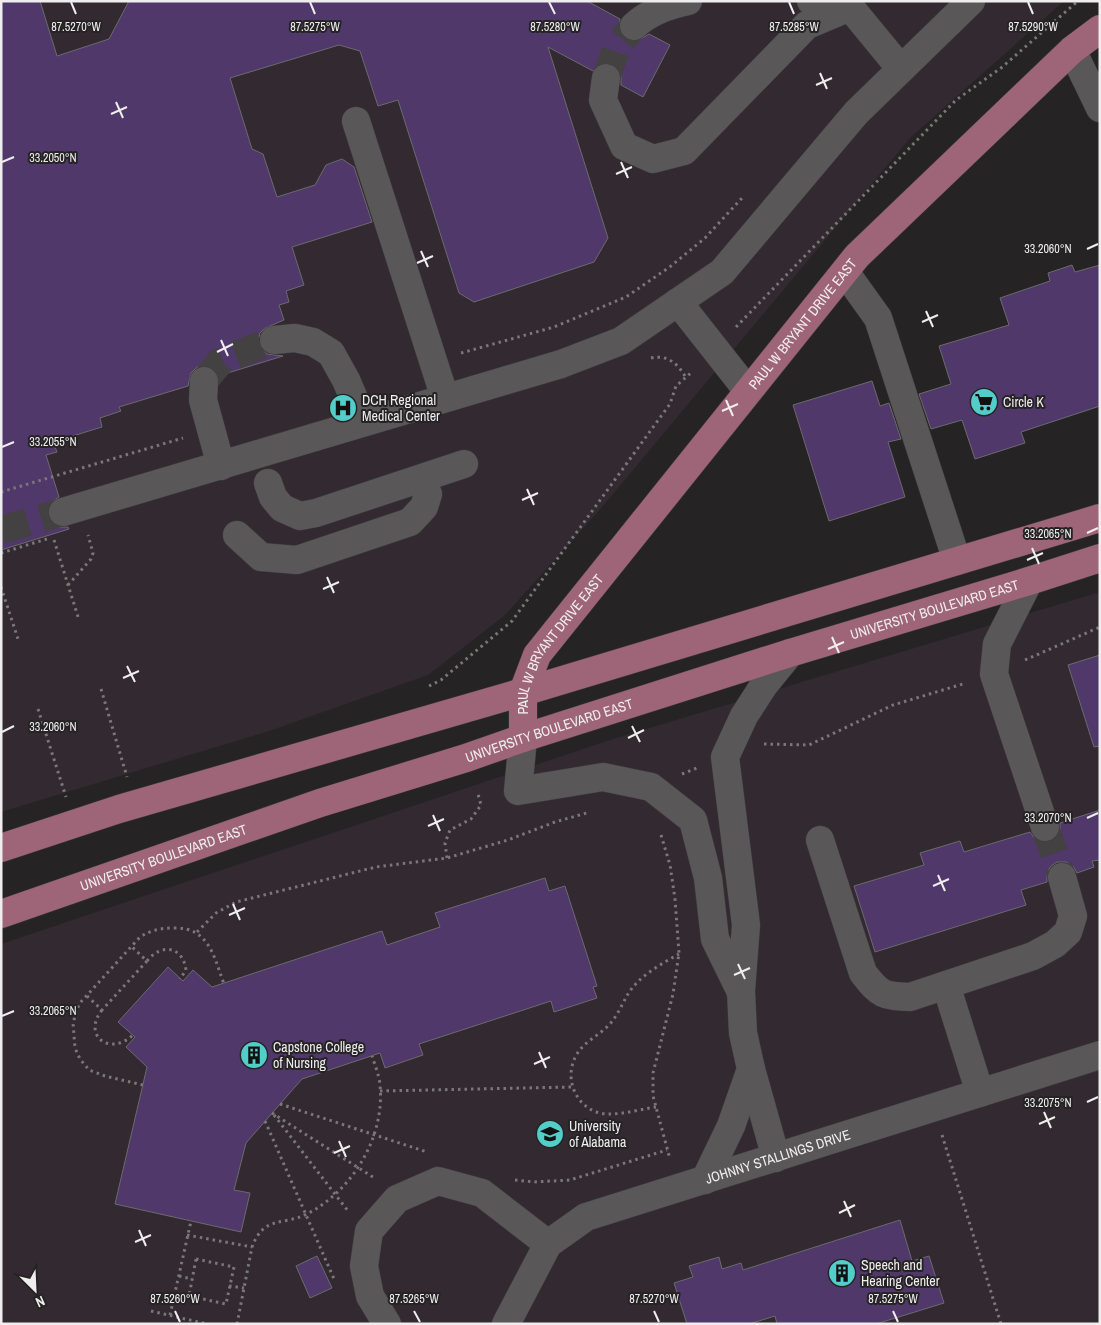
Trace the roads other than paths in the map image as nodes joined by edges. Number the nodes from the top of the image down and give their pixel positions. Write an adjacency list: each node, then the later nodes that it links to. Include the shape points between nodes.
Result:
1 (688, 1): 5 (street, via 644,16)
2 (811, 1): 4 (street)
3 (971, 1): 8 (street)
4 (849, 4): 8 (street); 9 (street, via 807,25 684,151 653,158 624,146 602,100)
5 (634, 26)
6 (1100, 28): 7 (main road, PAUL W BRYANT DRIVE EAST)
7 (1072, 50): 10 (street); 12 (main road, PAUL W BRYANT DRIVE EAST)
8 (901, 69): 13 (street, via 856,112 722,272)
9 (606, 78)
10 (1100, 108)
11 (356, 121): 17 (street)
12 (844, 272): 16 (main road, PAUL W BRYANT DRIVE EAST); 27 (street, via 878,318)
13 (678, 302): 16 (street); 17 (street, via 621,341 561,364)
14 (274, 340): 18 (street, via 295,338 313,342 331,353)
15 (204, 381): 20 (street, via 203,400)
16 (748, 391): 30 (main road, PAUL W BRYANT DRIVE EAST, via 537,655)
17 (445, 398): 18 (street)
18 (364, 422): 20 (street)
19 (464, 464): 21 (street, via 300,516 282,508)
20 (221, 466): 23 (street)
21 (268, 483)
22 (428, 494): 25 (street, via 424,507 410,522 297,560 261,557)
23 (63, 512)
24 (1100, 518): 27 (main road)
25 (238, 535)
26 (1100, 558): 28 (main road, UNIVERSITY BOULEVARD EAST)
27 (957, 561): 30 (main road)
28 (1029, 581): 29 (main road, UNIVERSITY BOULEVARD EAST); 32 (street, via 997,644 994,674)
29 (790, 654): 31 (main road, UNIVERSITY BOULEVARD EAST); 38 (street, via 744,716 724,757 746,925)
30 (524, 692): 31 (main road, PAUL W BRYANT DRIVE EAST); 34 (main road, via 119,809)
31 (523, 738): 36 (main road, UNIVERSITY BOULEVARD EAST, via 320,803); 38 (street, via 518,791 603,777 651,787 693,820 708,878 715,939)
32 (1045, 827)
33 (820, 840): 37 (street, via 864,973 874,987 888,996 910,997)
34 (1, 848)
35 (1062, 877): 37 (street, via 1073,916 1068,932 1056,944 1033,956)
36 (1, 914)
37 (946, 985): 41 (street)
38 (740, 991): 40 (street, via 743,1033)
39 (1100, 1055): 41 (street, JOHNNY STALLINGS DRIVE)
40 (751, 1069): 42 (street); 43 (street, via 731,1126)
41 (980, 1093): 42 (street, JOHNNY STALLINGS DRIVE)
42 (776, 1158): 43 (street, JOHNNY STALLINGS DRIVE)
43 (705, 1180): 44 (street, JOHNNY STALLINGS DRIVE, via 586,1217)
44 (548, 1244): 45 (street, via 482,1192 438,1181 398,1199 369,1231 364,1266 370,1296); 46 (street, JOHNNY STALLINGS DRIVE)
45 (388, 1324)
46 (506, 1324)

